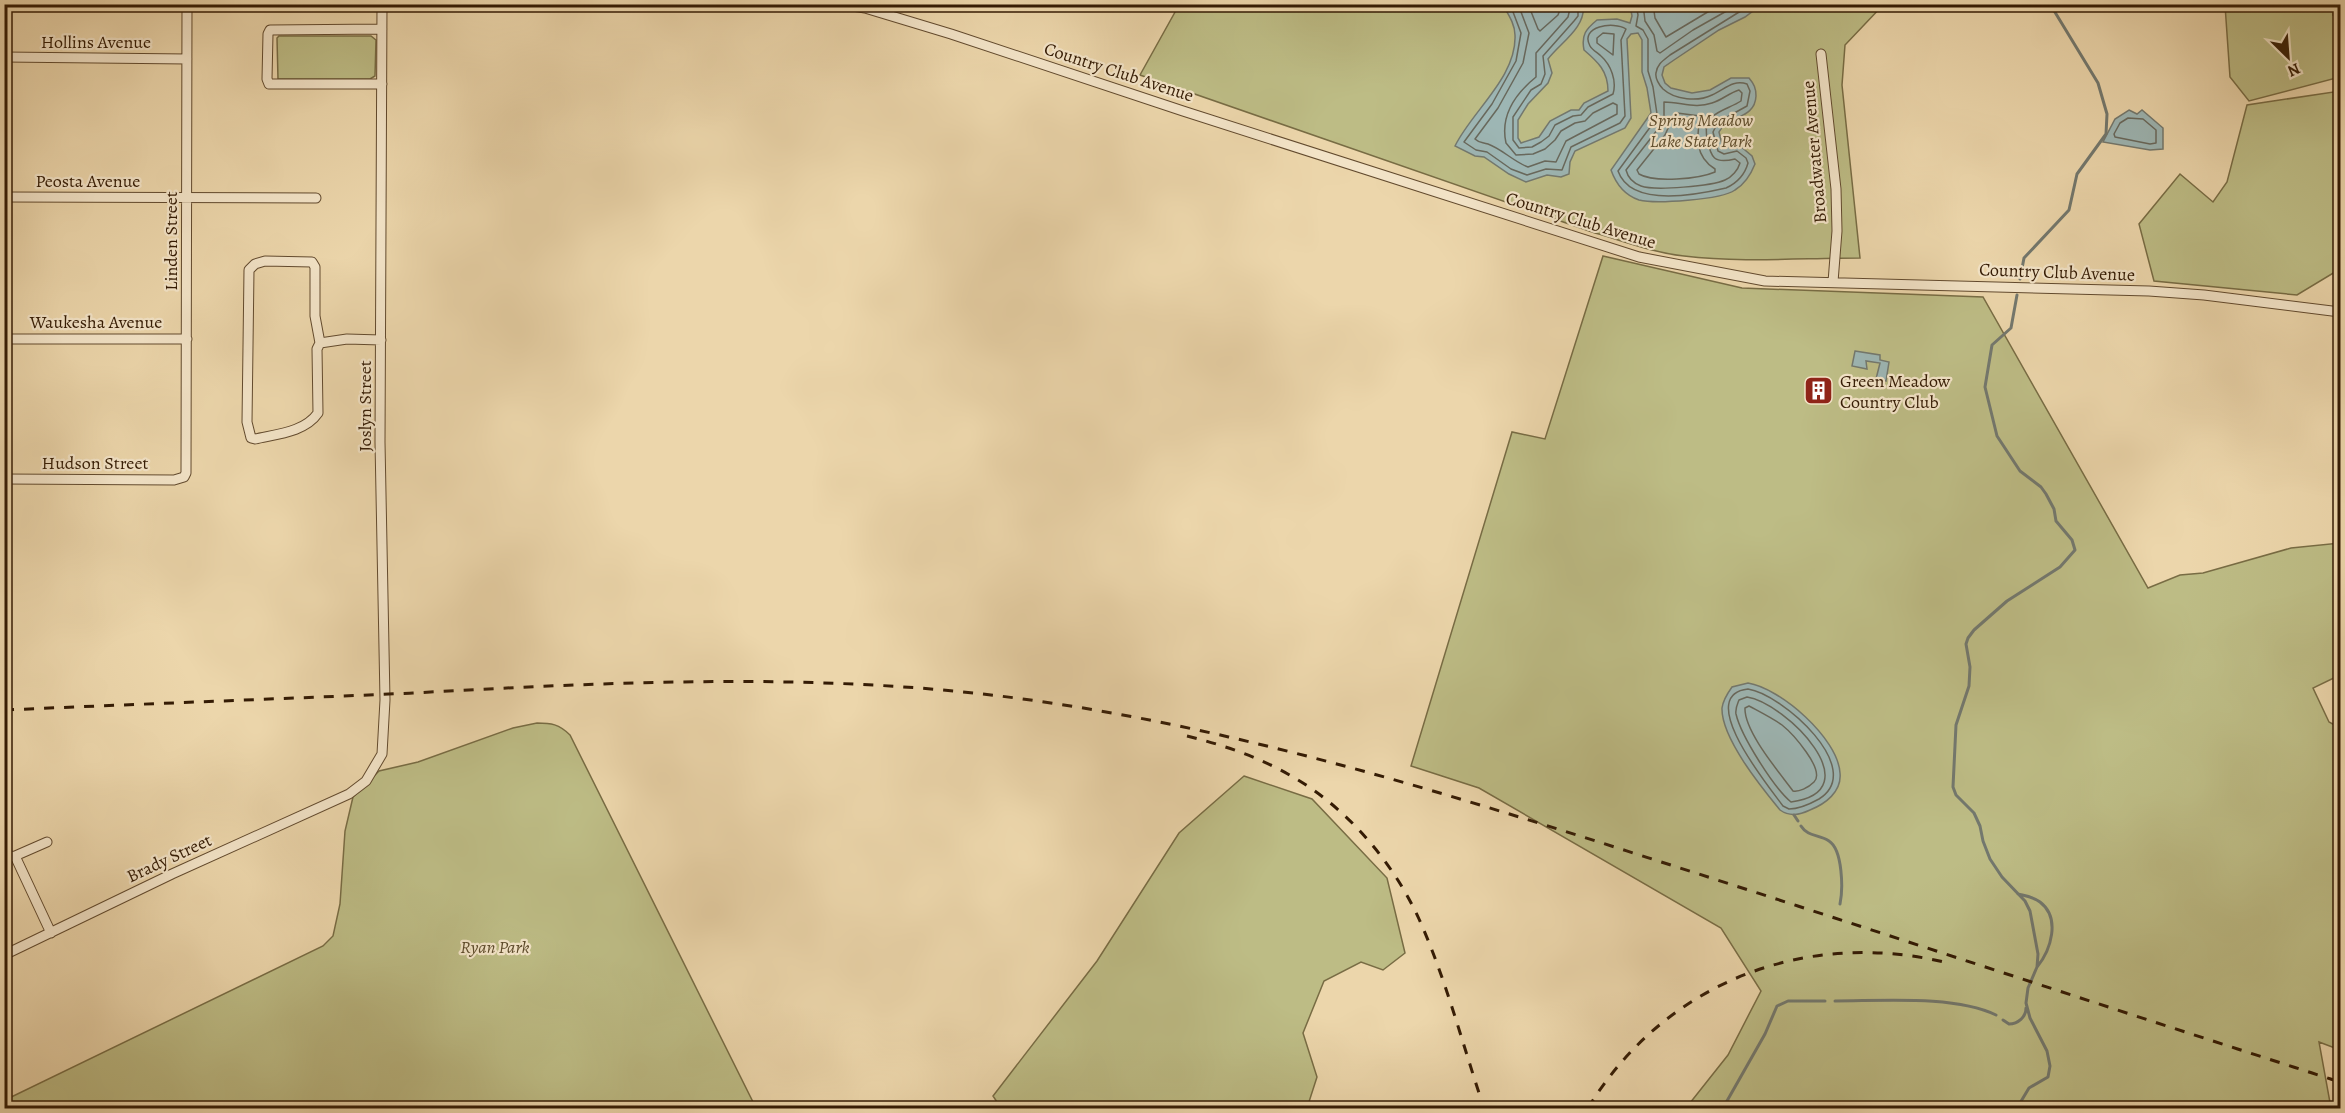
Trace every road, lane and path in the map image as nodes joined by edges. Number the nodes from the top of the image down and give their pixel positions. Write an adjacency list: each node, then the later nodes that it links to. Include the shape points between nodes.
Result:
1 (187, 4): 7 (street, Linden Street)
2 (382, 4): 4 (street, Joslyn Street)
3 (841, 4): 12 (street, Country Club Avenue, via 951,34 1639,257 1765,281)
4 (382, 29): 8 (street, Joslyn Street); 8 (street, via 270,30 267,68 269,84)
5 (1821, 54): 12 (street, Broadwater Avenue, via 1836,189)
6 (4, 57): 7 (street, Hollins Avenue)
7 (187, 59): 10 (street, Linden Street)
8 (382, 84): 16 (street, Joslyn Street)
9 (4, 197): 10 (street, Peosta Avenue)
10 (187, 198): 11 (street, Peosta Avenue); 15 (street, Linden Street)
11 (316, 198)
12 (1833, 282): 13 (street, Country Club Avenue, via 2182,293)
13 (2340, 312)
14 (4, 339): 15 (street, Waukesha Avenue)
15 (187, 339): 18 (street, Linden Street, via 188,467)
16 (381, 340): 17 (street); 20 (street, Joslyn Street, via 385,694 382,754 366,781)
17 (320, 343): 17 (street, via 316,349 318,413 313,420 300,427 251,438 247,422 249,270 255,264 312,262)
18 (184, 477): 19 (street, Hudson Street)
19 (4, 479)
20 (349, 794): 24 (street, Brady Street)
21 (47, 842): 22 (street)
22 (15, 856): 23 (street); 24 (street)
23 (4, 857)
24 (51, 933): 25 (street, Brady Street)
25 (4, 955)

